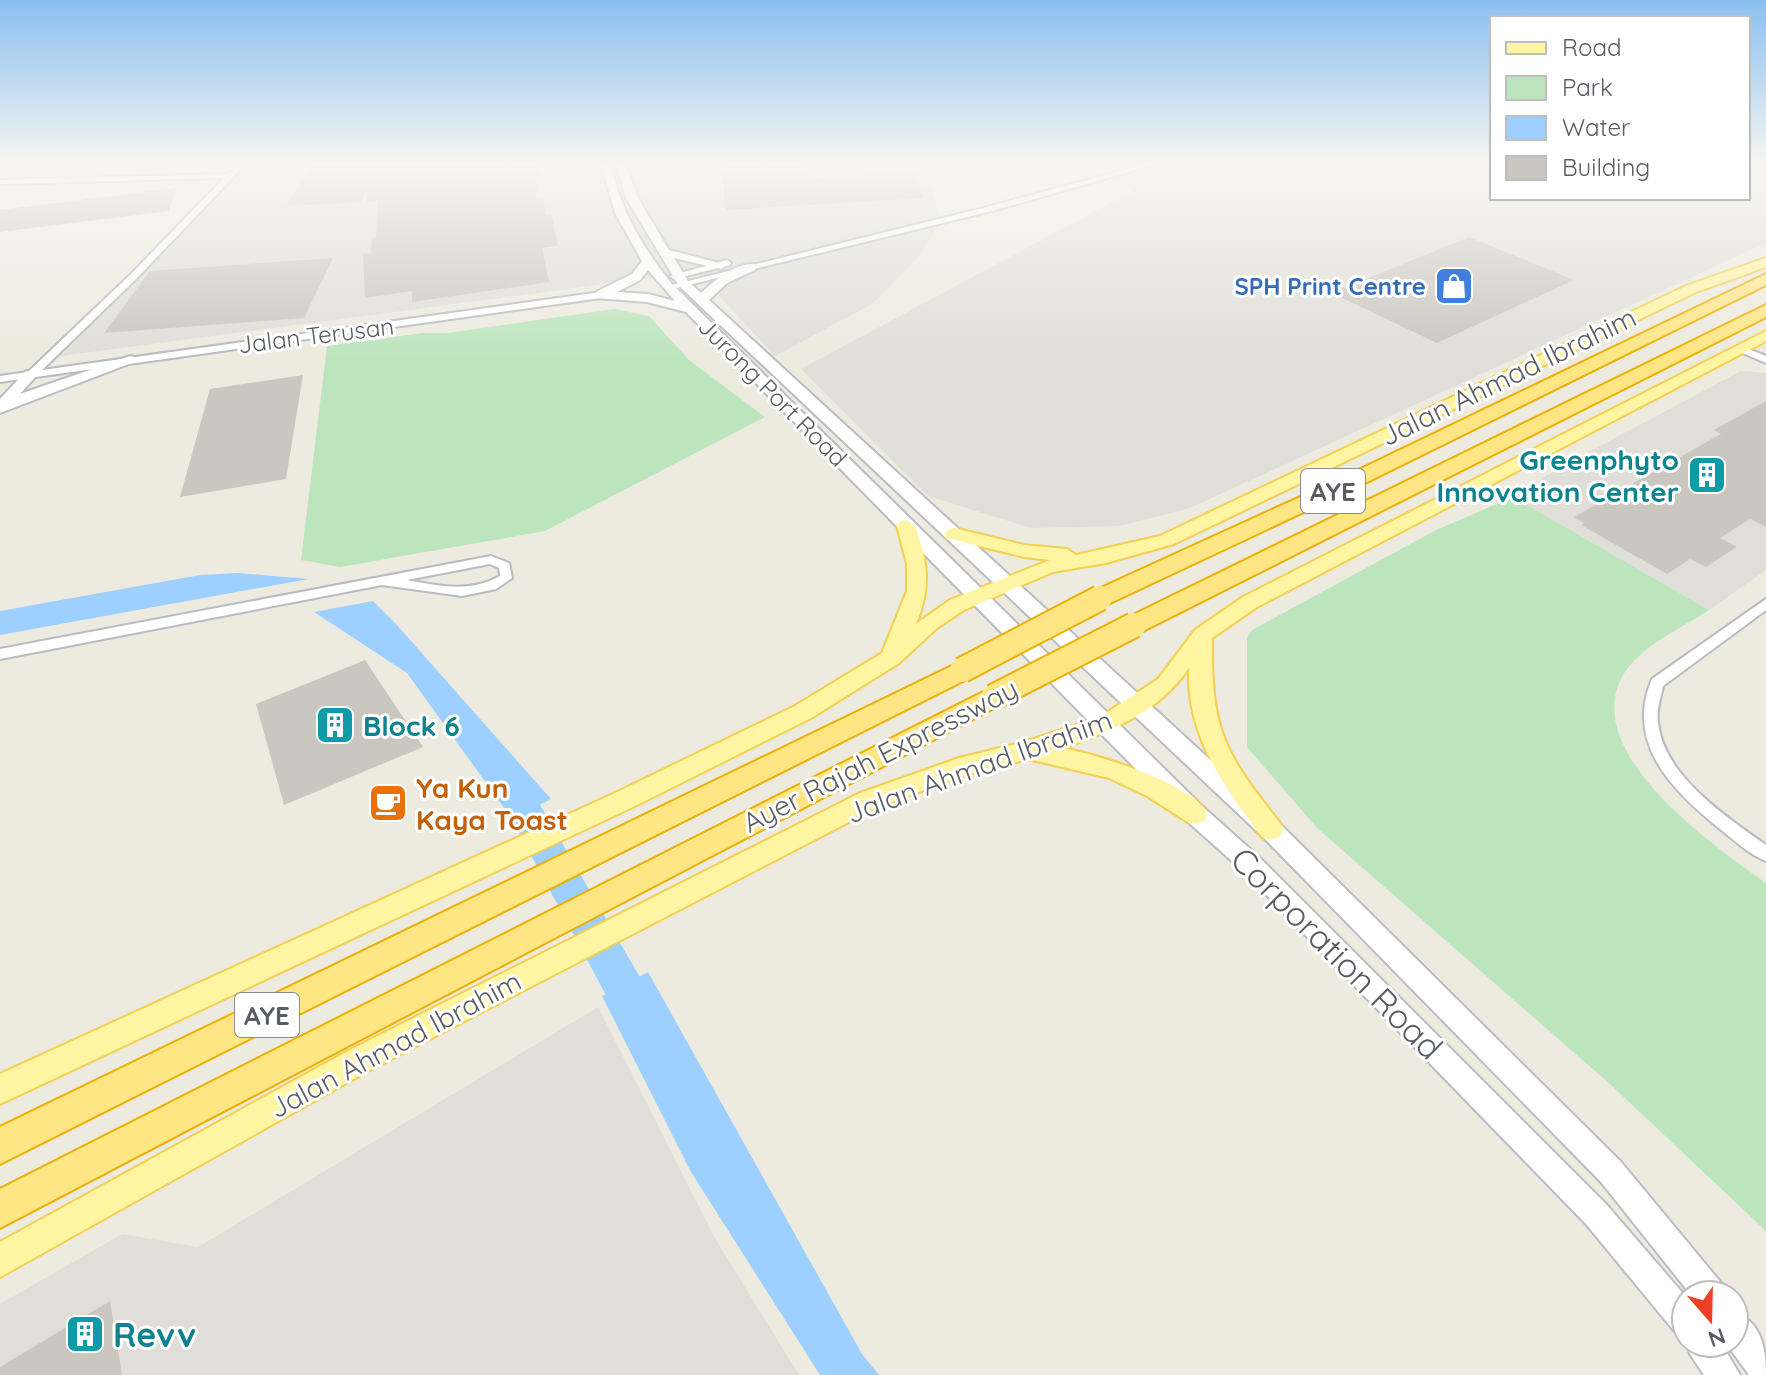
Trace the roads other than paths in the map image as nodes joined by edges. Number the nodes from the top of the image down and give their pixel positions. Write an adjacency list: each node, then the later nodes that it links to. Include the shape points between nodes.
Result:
1 (180, 228): 22 (street)
2 (630, 228): 7 (main road, Jurong Port Road)
3 (649, 228): 6 (main road, Jurong Port Road)
4 (877, 228): 8 (street)
5 (910, 228): 9 (street)
6 (662, 252): 8 (main road); 11 (main road, Jurong Port Road)
7 (648, 261): 11 (main road, Jurong Port Road); 12 (main road)
8 (721, 265): 11 (street)
9 (751, 267): 11 (street); 14 (main road, via 723,280)
10 (1765, 268): 27 (main road, Jalan Ahmad Ibrahim, via 1691,289 1167,540); 43 (highway, Ayer Rajah Expressway / AYE, bridge, via 1564,381 1100,598)
11 (672, 281): 12 (main road); 14 (main road, Jurong Port Road)
12 (621, 292): 13 (main road); 14 (main road)
13 (601, 295): 20 (street, Jalan Terusan)
14 (697, 306): 25 (main road, Jurong Port Road); 26 (main road, Jurong Port Road)
15 (1766, 310): 19 (highway, Ayer Rajah Expressway / AYE)
16 (1766, 322): 19 (highway)
17 (1766, 335): 18 (main road, Jalan Ahmad Ibrahim)
18 (1741, 349): 21 (street); 32 (main road, Jalan Ahmad Ibrahim, via 1250,602)
19 (1680, 354): 41 (highway, Ayer Rajah Expressway / AYE, bridge, via 625,886)
20 (135, 359): 22 (street, Jalan Terusan); 24 (main road)
21 (1766, 360)
22 (31, 374): 23 (street, Jalan Terusan); 24 (main road)
23 (0, 379)
24 (0, 408)
25 (906, 526): 30 (main road, Jurong Port Road); 34 (main road, via 921,571 920,587)
26 (954, 534): 27 (main road, via 1031,552); 29 (main road, Jurong Port Road)
27 (1106, 557): 29 (main road, Jalan Ahmad Ibrahim, via 1050,566)
28 (382, 581): 28 (street, via 491,560 505,566 506,578 490,590 466,594); 33 (street)
29 (1004, 583): 30 (main road, Jalan Ahmad Ibrahim); 35 (main road, Corporation Road)
30 (978, 595): 34 (main road, Jalan Ahmad Ibrahim, via 930,623); 36 (main road, Corporation Road)
31 (1766, 603): 40 (street, via 1657,683 1650,722 1665,763 1693,797)
32 (1202, 635): 35 (main road, Jalan Ahmad Ibrahim, via 1166,685); 39 (main road, via 1200,697 1205,721 1228,775)
33 (0, 654)
34 (891, 658): 42 (main road, Jalan Ahmad Ibrahim, via 803,712)
35 (1139, 706): 36 (main road, Jalan Ahmad Ibrahim); 39 (main road, Corporation Road)
36 (1108, 723): 37 (main road, Jalan Ahmad Ibrahim); 38 (main road, Corporation Road)
37 (1029, 750): 38 (main road, via 1114,767 1164,791); 41 (main road, Jalan Ahmad Ibrahim, via 959,767 869,800 647,913)
38 (1195, 814): 47 (main road, Corporation Road, via 1250,863 1596,1214)
39 (1271, 830): 46 (main road, Corporation Road, via 1611,1172)
40 (1766, 854)
41 (556, 940): 44 (highway, Ayer Rajah Expressway / AYE); 45 (main road, Jalan Ahmad Ibrahim, via 358,1061)
42 (0, 1089)
43 (0, 1146)
44 (0, 1209)
45 (0, 1260)
46 (1698, 1279)
47 (1670, 1302)
48 (1750, 1350): 49 (main road)
49 (1766, 1372)

